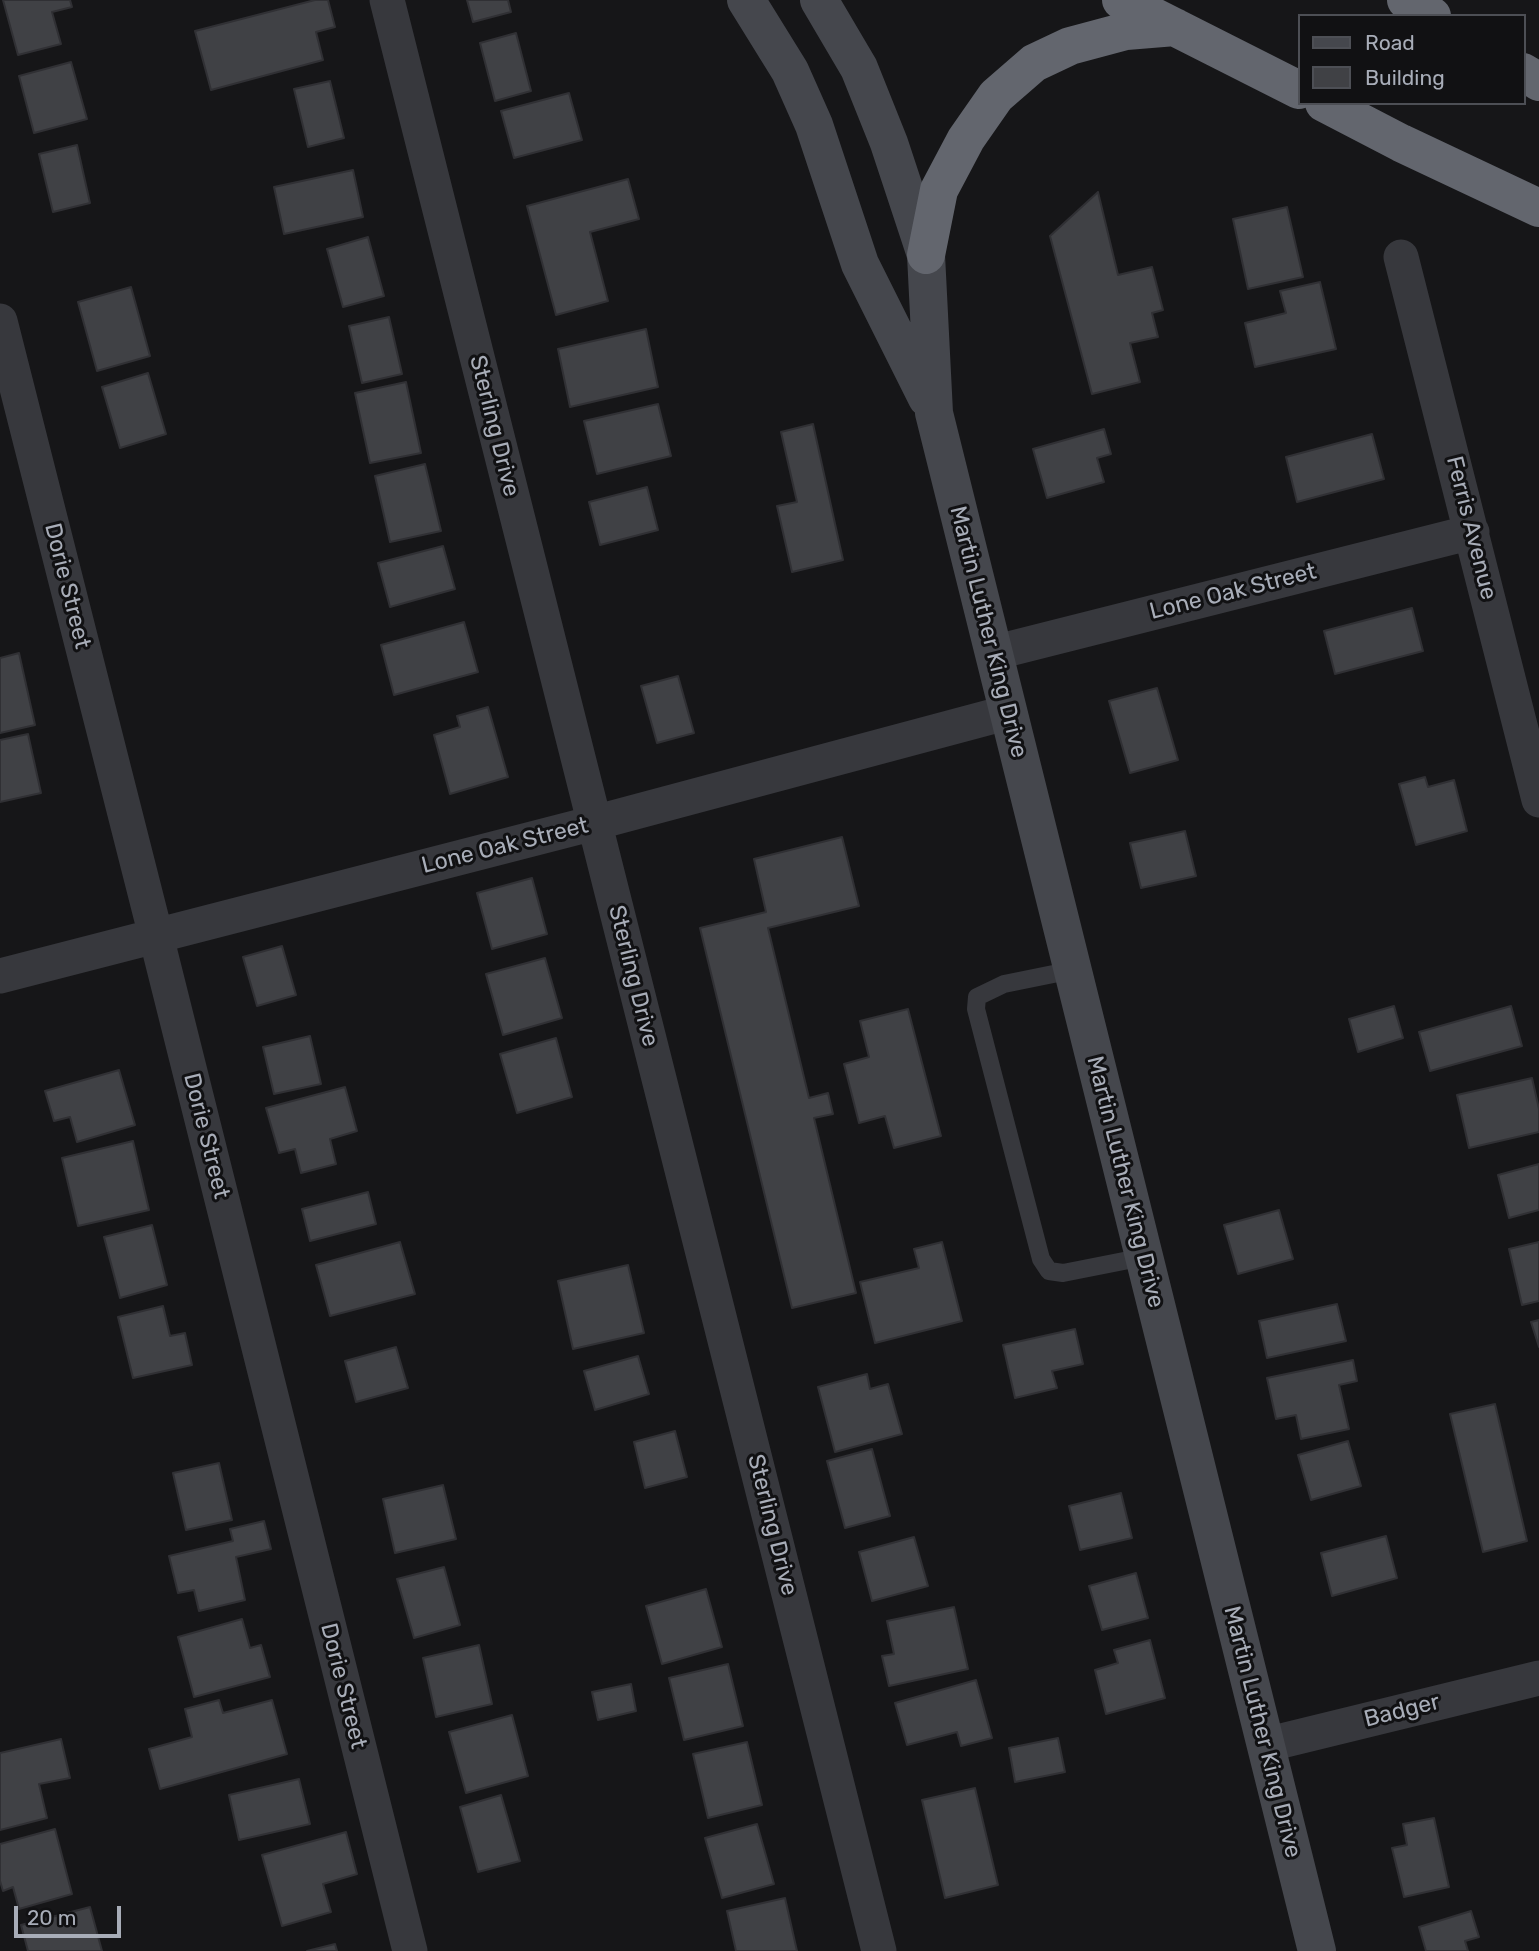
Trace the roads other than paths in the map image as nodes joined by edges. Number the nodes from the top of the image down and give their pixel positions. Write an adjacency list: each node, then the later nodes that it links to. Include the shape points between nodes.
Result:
1 (387, 0): 19 (street, Sterling Drive)
2 (746, 0): 14 (main road, Martin Luther King Drive, via 790,71 814,125 860,264)
3 (819, 0): 11 (main road, Martin Luther King Drive, via 859,68)
4 (1121, 0): 7 (highway)
5 (1406, 0): 6 (highway)
6 (1429, 14)
7 (1175, 27): 8 (highway); 11 (highway, via 1126,31 1070,46 1034,63 996,96 939,190)
8 (1298, 89)
9 (1328, 105): 10 (highway)
10 (1539, 208)
11 (926, 255): 14 (main road, Martin Luther King Drive)
12 (1401, 257): 15 (street, Ferris Avenue)
13 (0, 321): 20 (street, Dorie Street)
14 (934, 413): 16 (main road, Martin Luther King Drive)
15 (1472, 532): 16 (street, Lone Oak Street); 18 (street, Ferris Avenue)
16 (993, 653): 17 (main road, Martin Luther King Drive)
17 (1009, 712): 19 (street, Lone Oak Street); 21 (main road, Martin Luther King Drive)
18 (1539, 800)
19 (594, 823): 20 (street, Lone Oak Street); 27 (street, Sterling Drive)
20 (156, 936): 22 (street, Lone Oak Street); 26 (street, Dorie Street)
21 (1073, 970): 23 (main road, Martin Luther King Drive); 23 (lane, via 1004,984 977,997 976,1009 1041,1259 1049,1271 1063,1273)
22 (0, 976)
23 (1144, 1257): 25 (main road, Martin Luther King Drive)
24 (1539, 1678): 25 (street, Badger)
25 (1265, 1745): 28 (main road, Martin Luther King Drive)
26 (410, 1951)
27 (879, 1951)
28 (1317, 1951)

